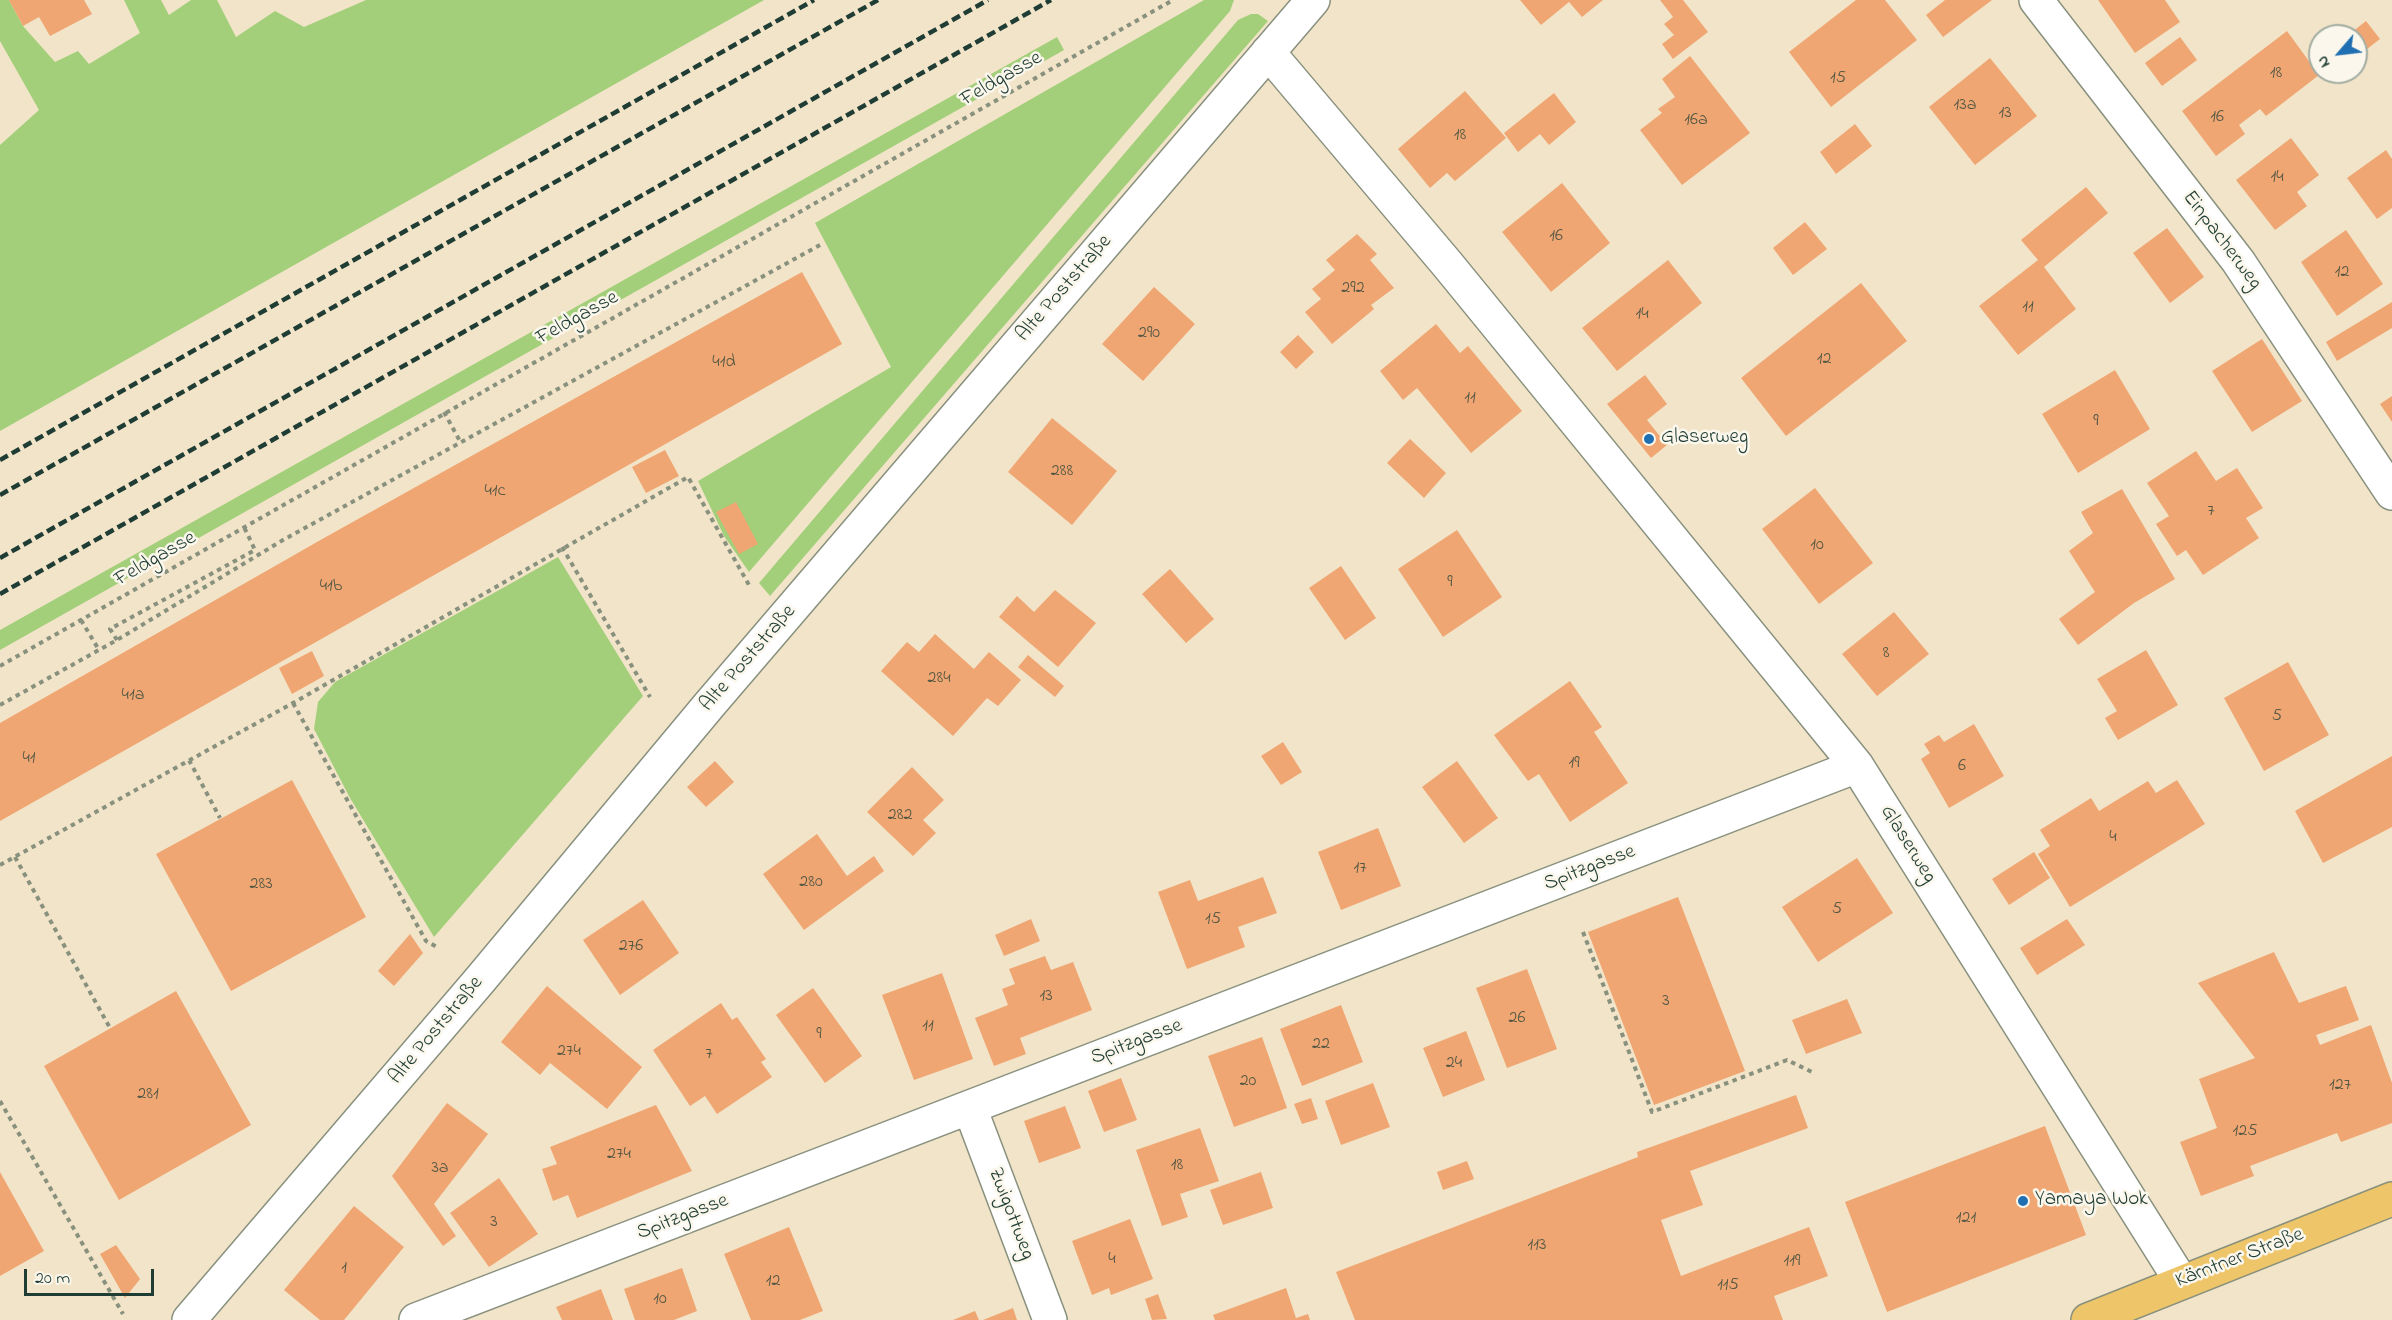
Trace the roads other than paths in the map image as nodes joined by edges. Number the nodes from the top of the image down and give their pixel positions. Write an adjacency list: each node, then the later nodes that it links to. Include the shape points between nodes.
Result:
1 (1313, 0): 3 (street, Alte Poststraße)
2 (2036, 0): 4 (street, Einpacherweg, via 2238,261)
3 (1268, 52): 5 (street, Glaserweg, via 1470,292); 10 (street, Alte Poststraße)
4 (2392, 493)
5 (1857, 766): 6 (street, Spitzgasse); 8 (street, Glaserweg)
6 (970, 1108): 11 (street, Spitzgasse); 12 (street, Zwigottweg)
7 (2392, 1199): 8 (main road, Kärntner Straße)
8 (2181, 1281): 9 (main road, Kärntner Straße)
9 (2124, 1314): 13 (main road, Kärntner Straße)
10 (189, 1320)
11 (416, 1320)
12 (1050, 1320)
13 (2088, 1320)

